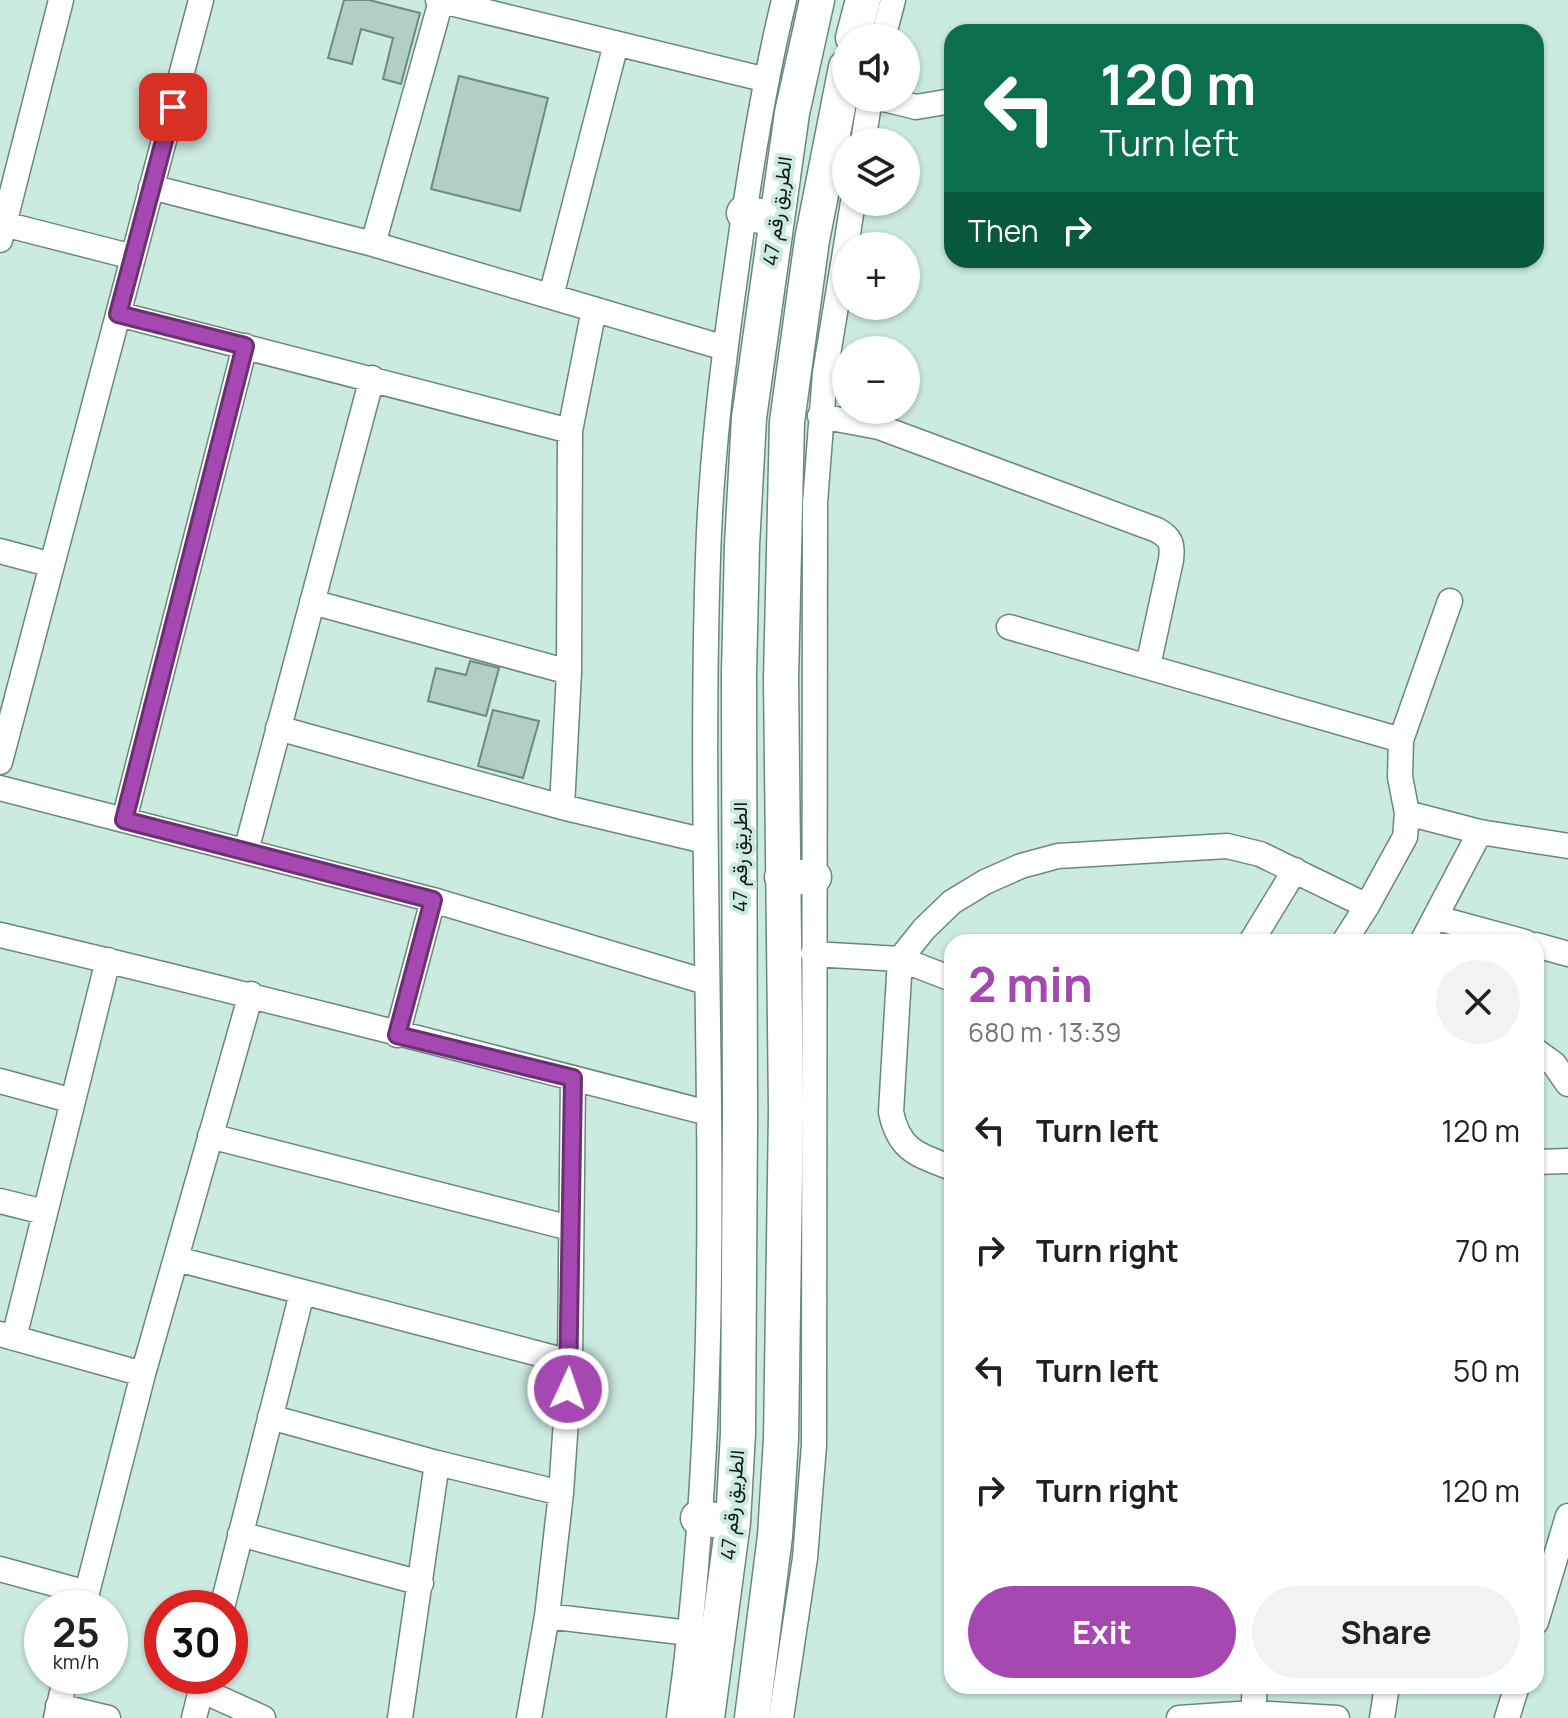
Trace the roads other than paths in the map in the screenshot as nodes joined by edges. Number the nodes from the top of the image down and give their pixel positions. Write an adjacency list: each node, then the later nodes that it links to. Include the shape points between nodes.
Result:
1 (61, 0): 17 (street)
2 (201, 0): 15 (street)
3 (440, 0): 10 (street); 18 (street)
4 (784, 0): 11 (street)
5 (817, 0): 16 (highway, الطريق رقم 47, via 792,113)
6 (863, 0): 8 (highway)
7 (893, 0): 9 (street)
8 (857, 24)
9 (887, 24)
10 (616, 44): 11 (street); 20 (street)
11 (767, 80): 16 (street)
12 (944, 102): 13 (street)
13 (920, 106)
14 (837, 112): 28 (highway, الطريق رقم 47, via 812,240)
15 (151, 187): 18 (street); 19 (street)
16 (760, 216): 25 (street); 27 (highway, الطريق رقم 47)
17 (2, 232): 19 (street)
18 (373, 244): 20 (street)
19 (133, 257): 23 (street)
20 (551, 296): 22 (street)
21 (832, 304): 28 (street)
22 (594, 309): 25 (street); 29 (street)
23 (118, 314): 24 (street); 31 (street)
24 (245, 346): 26 (street); 44 (street)
25 (725, 348): 46 (street, via 708,554)
26 (372, 378): 29 (street); 33 (street)
27 (749, 418): 28 (highway); 91 (highway, الطريق رقم 47, via 739,657 738,1433)
28 (804, 419): 35 (street, via 858,422 905,436 1168,536 1171,560); 50 (highway, الطريق رقم 47, via 781,679)
29 (570, 431): 36 (street)
30 (0, 551): 31 (street)
31 (52, 565): 37 (street)
32 (1450, 601): 39 (street)
33 (312, 602): 36 (street); 38 (street)
34 (1009, 627): 35 (street)
35 (1148, 666): 39 (street)
36 (569, 672): 42 (street)
37 (9, 692): 40 (street)
38 (278, 728): 42 (street); 48 (street)
39 (1401, 740): 43 (street, via 1400,777)
40 (0, 762)
41 (0, 788): 44 (street)
42 (562, 807): 46 (street)
43 (1407, 813): 45 (street); 52 (street, via 1405,837)
44 (124, 820): 48 (street)
45 (1480, 832): 47 (street); 53 (street)
46 (705, 841): 65 (street)
47 (1568, 846)
48 (246, 851): 51 (street)
49 (1295, 870): 52 (street); 54 (street); 62 (street, via 1227,846 1058,856 1021,866 952,902)
50 (798, 877): 60 (street); 115 (highway, الطريق رقم 47, via 786,1112 781,1439)
51 (433, 900): 65 (street); 67 (street)
52 (1367, 906): 55 (street)
53 (1437, 918): 56 (street); 57 (street)
54 (1256, 934)
55 (1349, 934)
56 (1427, 934)
57 (1496, 934)
58 (0, 935): 63 (street)
59 (1544, 947): 61 (street)
60 (813, 954): 62 (street); 116 (street, via 814,1445 800,1597)
61 (1568, 954)
62 (900, 959): 64 (street); 77 (street, via 894,1127 910,1150)
63 (108, 960): 66 (street); 72 (street)
64 (944, 976)
65 (706, 982): 73 (street)
66 (251, 994): 67 (street); 74 (street)
67 (397, 1035): 69 (street)
68 (1544, 1057): 71 (street)
69 (573, 1078): 73 (street); 80 (street)
70 (0, 1081): 72 (street)
71 (1568, 1084)
72 (73, 1101): 79 (street)
73 (708, 1113): 90 (street, via 710,1248)
74 (210, 1136): 80 (street); 81 (street)
75 (1568, 1161): 76 (street)
76 (1544, 1162)
77 (944, 1165)
78 (0, 1201): 79 (street)
79 (44, 1212): 83 (street)
80 (570, 1228): 84 (street)
81 (177, 1259): 82 (street); 85 (street)
82 (302, 1293): 84 (street); 86 (street)
83 (7, 1336): 85 (street)
84 (570, 1362): 88 (street)
85 (143, 1374): 96 (street)
86 (270, 1417): 87 (street); 92 (street)
87 (437, 1463): 88 (street); 94 (street)
88 (561, 1493): 99 (street)
89 (1568, 1516): 98 (street)
90 (698, 1518): 91 (highway); 100 (street)
91 (733, 1522): 114 (highway, الطريق رقم 47)
92 (240, 1534): 94 (street); 97 (street)
93 (0, 1569): 95 (street)
94 (421, 1583): 111 (street)
95 (56, 1590)
96 (88, 1590)
97 (226, 1590)
98 (1544, 1596)
99 (547, 1616): 100 (street); 112 (street)
100 (689, 1633): 113 (street)
101 (199, 1694): 109 (street)
102 (221, 1694): 110 (street)
103 (1254, 1694): 107 (street)
104 (1386, 1694): 120 (street)
105 (1514, 1694): 121 (street)
106 (57, 1712): 108 (street)
107 (1253, 1713): 118 (street); 119 (street)
108 (108, 1718)
109 (194, 1718)
110 (263, 1718)
111 (400, 1718)
112 (529, 1718)
113 (679, 1718)
114 (707, 1718)
115 (752, 1718)
116 (781, 1718)
117 (1179, 1718): 118 (street)
118 (1189, 1718)
119 (1337, 1718)
120 (1382, 1718)
121 (1507, 1718)

